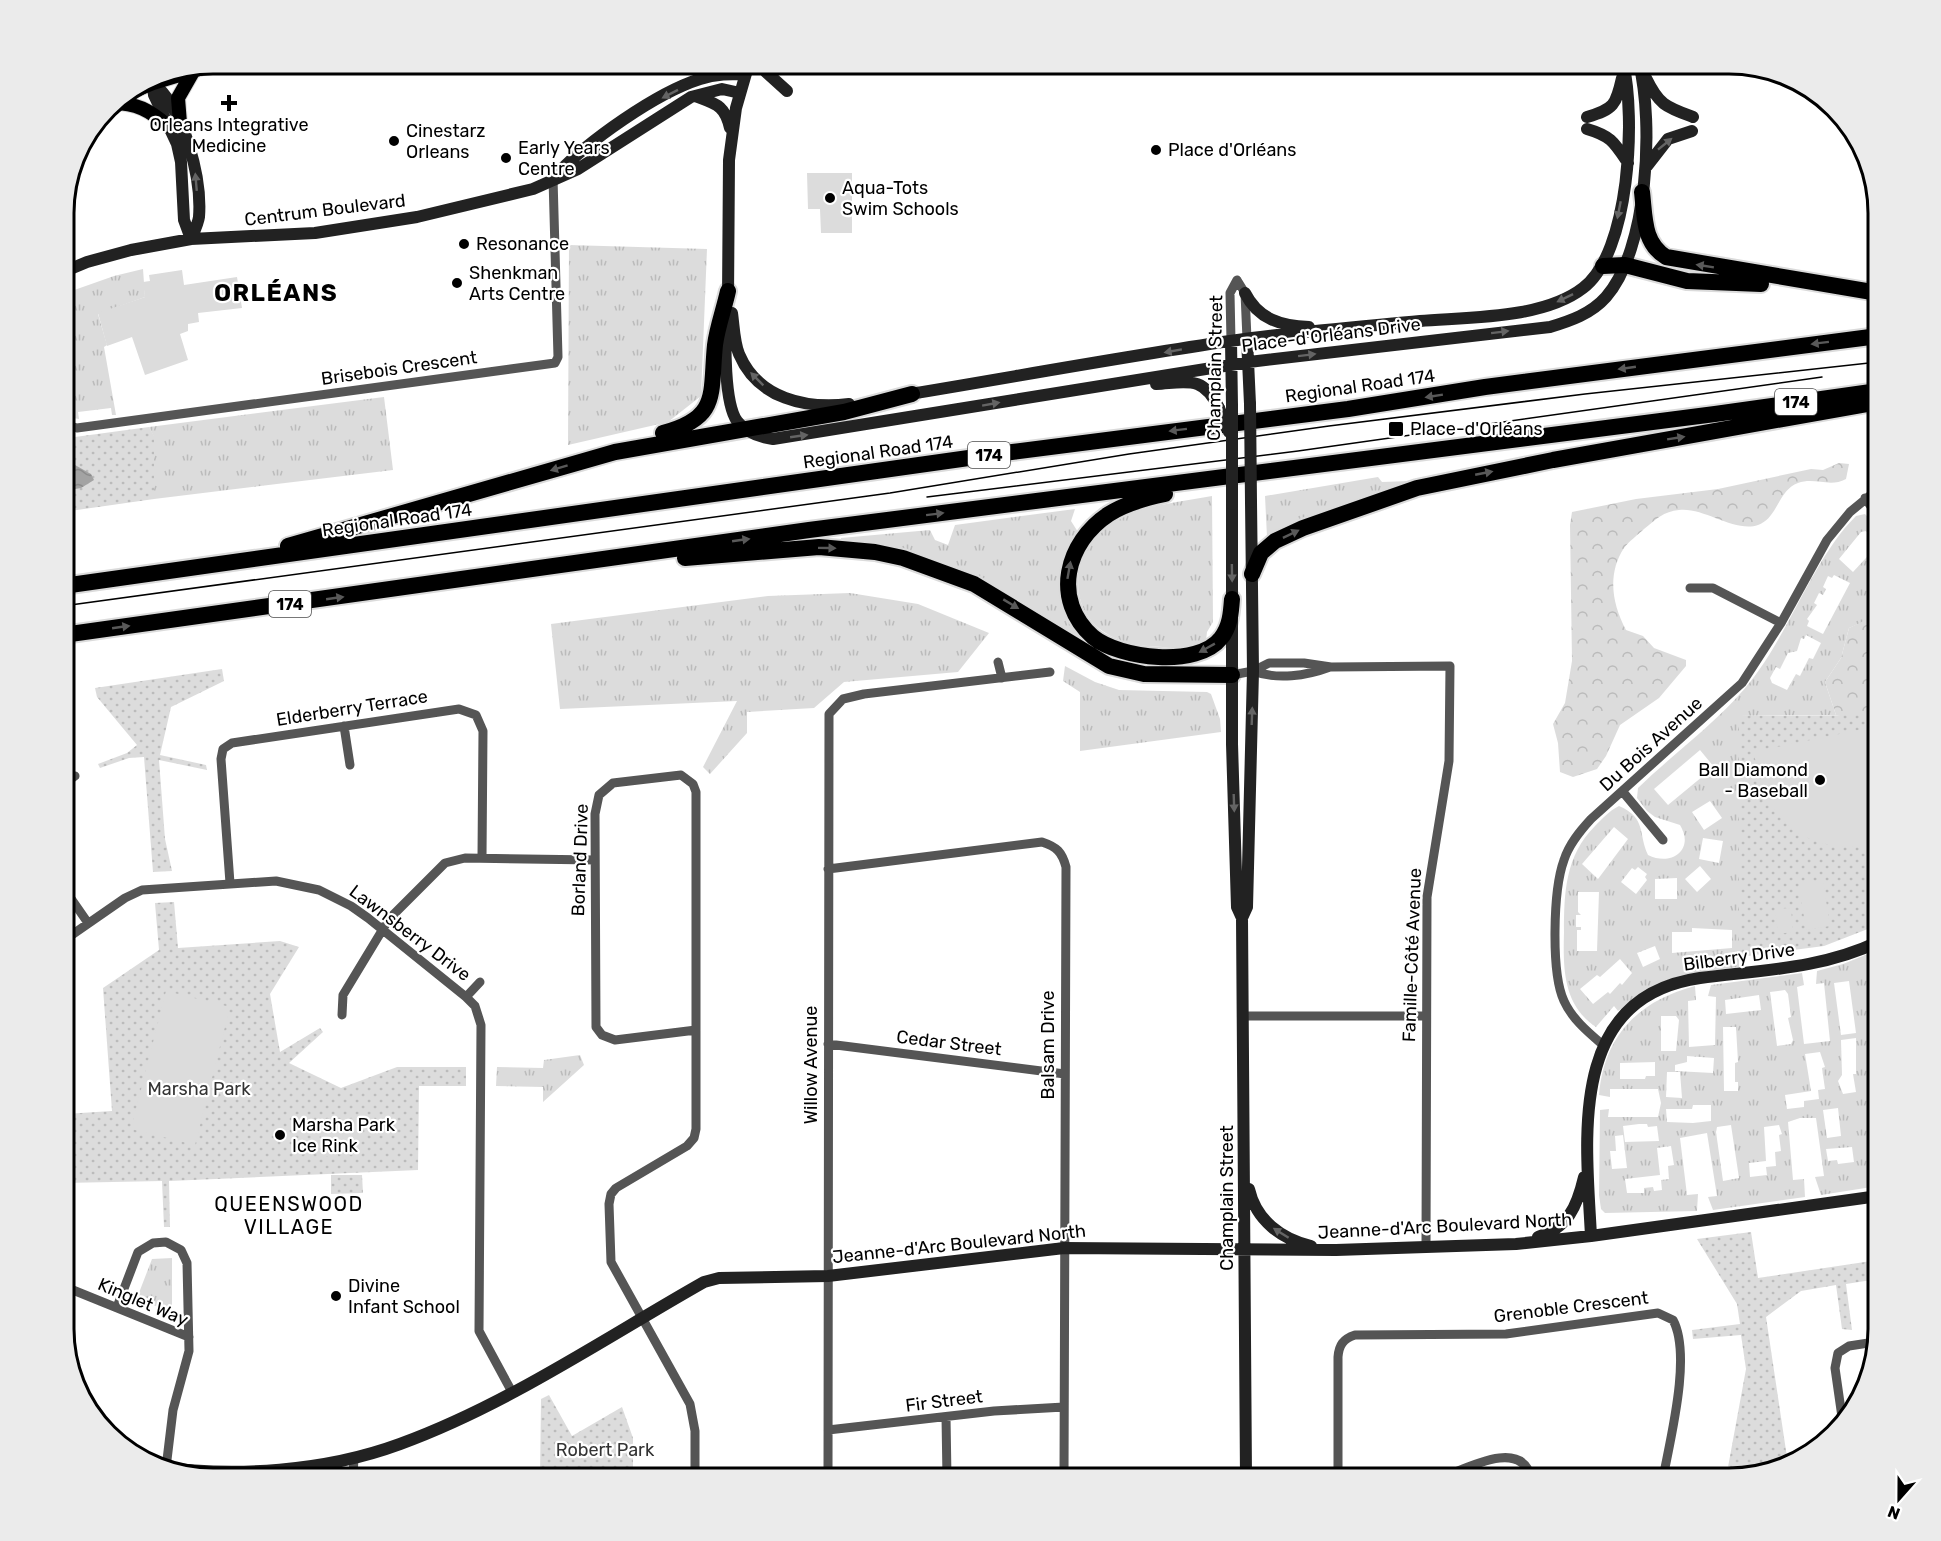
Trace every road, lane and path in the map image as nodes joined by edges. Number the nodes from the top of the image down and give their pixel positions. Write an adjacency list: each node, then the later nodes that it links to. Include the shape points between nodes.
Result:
1 (726, 74): 20 (main road, Centrum Boulevard, one-way to 20, via 704,78 657,101 606,133)
2 (746, 74): 11 (main road, Place-d'Orléans Drive)
3 (768, 74): 10 (main road)
4 (1622, 74): 18 (main road, via 1617,101 1587,123 1614,142)
5 (1624, 74): 18 (main road, Place-d'Orléans Drive, via 1630,115)
6 (1641, 74): 19 (main road, Place-d'Orléans Drive, via 1648,116)
7 (1644, 74): 14 (main road, via 1656,99 1669,109)
8 (191, 75): 15 (main road, via 178,98)
9 (158, 85): 15 (main road, via 164,91)
10 (787, 91)
11 (740, 93): 12 (main road, Centrum Boulevard, via 722,89); 17 (main road, Place-d'Orléans Drive)
12 (695, 96): 17 (main road, via 727,113); 20 (main road, Centrum Boulevard, via 578,169)
13 (126, 104): 15 (main road, via 148,109)
14 (1693, 117)
15 (174, 125): 22 (main road, via 181,162 184,220)
16 (1692, 131): 19 (main road, one-way to 16, via 1668,139)
17 (731, 132): 27 (main road, Place-d'Orléans Drive)
18 (1628, 163): 24 (main road, Place-d'Orléans Drive, one-way to 24, via 1614,234)
19 (1646, 167): 21 (main road, Place-d'Orléans Drive)
20 (553, 178): 22 (main road, Centrum Boulevard, via 533,189 417,217 315,233); 41 (street, Brisebois Crescent, via 558,357 555,363)
21 (1642, 192): 23 (main road, Place-d'Orléans Drive); 26 (highway, one-way to 21, via 1666,258 1652,245 1646,231)
22 (191, 239): 25 (main road, Centrum Boulevard, via 131,250)
23 (1625, 265): 24 (highway); 26 (highway, via 1688,280); 34 (main road, Place-d'Orléans Drive, one-way to 23, via 1550,327 1594,308 1613,287)
24 (1603, 266): 30 (main road, Place-d'Orléans Drive, one-way to 30, via 1582,289 1550,305 1517,312)
25 (74, 267)
26 (1846, 289): 28 (highway)
27 (728, 291): 38 (main road, Place-d'Orléans Drive, one-way to 27, via 824,406 802,404 771,392 739,354); 42 (main road, Place-d'Orléans Drive, via 724,354 734,416); 44 (highway, via 715,345 713,390 702,416 679,429)
28 (1868, 292)
29 (1245, 293): 30 (main road, via 1258,312 1276,322 1301,327); 32 (street, Champlain Street); 33 (street, Champlain Street, via 1237,280 1230,293)
30 (1361, 327): 32 (main road, Place-d'Orléans Drive)
31 (1868, 337): 50 (highway, Regional Road 174 / 174, one-way to 50)
32 (1247, 339): 33 (main road, Place-d'Orléans Drive); 34 (main road, Champlain Street)
33 (1231, 341): 35 (main road, Champlain Street); 38 (main road, Place-d'Orléans Drive, one-way to 38)
34 (1249, 362): 35 (main road, Place-d'Orléans Drive); 49 (main road, Champlain Street, bridge)
35 (1232, 365): 36 (main road, Place-d'Orléans Drive); 43 (main road, Champlain Street, bridge)
36 (1077, 390): 42 (main road, Place-d'Orléans Drive, one-way to 36, via 760,438 773,439); 43 (main road, bridge, via 1190,381 1209,390)
37 (1868, 391): 40 (highway, 174)
38 (912, 394): 42 (highway, via 844,412)
39 (1868, 404): 49 (highway, one-way to 39, via 1261,553 1275,541 1417,488)
40 (1715, 414): 48 (highway, 174, one-way to 40); 53 (highway, one-way to 40, via 1226,631 1210,648 1182,656 1133,654 1105,644 1082,625 1069,600 1068,574 1080,541 1100,520 1124,506 1176,491 1651,427)
41 (74, 427)
42 (743, 428): 44 (highway)
43 (1232, 441): 53 (main road, Champlain Street, one-way to 53, bridge)
44 (615, 452): 50 (highway, one-way to 50, via 288,546)
45 (1868, 496): 46 (street, Du Bois Avenue)
46 (1865, 498): 47 (street); 54 (street, Du Bois Avenue, via 1827,540)
47 (1868, 502)
48 (517, 571): 55 (highway, 174, one-way to 48); 59 (highway, one-way to 59, via 819,547 875,552 911,560 974,584 1109,666 1144,674)
49 (1252, 574): 57 (main road, Champlain Street)
50 (101, 580): 51 (highway, Regional Road 174 / 174)
51 (74, 584)
52 (1690, 588): 54 (street, via 1713,588)
53 (1232, 599): 59 (main road, Champlain Street)
54 (1781, 623): 63 (street, Du Bois Avenue, via 1736,690)
55 (74, 632)
56 (998, 662): 60 (street)
57 (1253, 671): 59 (street); 70 (main road, Champlain Street, one-way to 57, via 1247,907); 79 (street, Famille-Côté Avenue, via 1269,676 1298,675 1330,667 1450,666 1449,761 1427,890)
58 (1050, 672): 60 (street, Willow Avenue)
59 (1232, 675): 70 (main road, Champlain Street, one-way to 70, via 1237,907)
60 (1002, 678): 67 (street, Willow Avenue, via 843,699 829,714)
61 (344, 726): 62 (street); 65 (street, Elderberry Terrace, via 459,709 476,715 483,731); 68 (street, Elderberry Terrace, via 232,743 223,749)
62 (350, 765)
63 (1623, 792): 64 (street); 82 (street, Du Bois Avenue, via 1575,837 1564,859 1557,893 1560,990 1572,1013)
64 (1663, 840)
65 (482, 858): 66 (street); 72 (street, via 445,863)
66 (595, 860): 80 (street, Borland Drive, via 596,1027 602,1035 615,1040); 80 (street, Borland Drive, via 596,805 605,789 613,783 674,774 693,783)
67 (828, 869): 81 (street, Willow Avenue); 83 (street, Balsam Drive, via 1042,842 1056,847 1066,867)
68 (230, 883): 71 (street, Lawnsberry Drive, via 142,890); 72 (street, Lawnsberry Drive, via 276,881 319,890)
69 (74, 903): 71 (street)
70 (1242, 918): 78 (main road, Champlain Street)
71 (88, 923): 73 (street, Lawnsberry Drive)
72 (383, 929): 76 (street, Lawnsberry Drive); 77 (street, via 343,995)
73 (74, 933)
74 (1868, 946): 82 (main road, Bilberry Drive, via 1826,961 1702,978 1668,987 1629,1012)
75 (480, 982): 76 (street, Lawnsberry Drive)
76 (466, 997): 99 (street, Lawnsberry Drive, via 475,1006 481,1025 479,1331)
77 (342, 1015)
78 (1244, 1016): 79 (street); 85 (main road, Champlain Street)
79 (1426, 1016): 89 (street, Famille-Côté Avenue)
80 (696, 1030): 96 (street, Borland Drive, via 694,1138 616,1188 609,1198 611,1262)
81 (828, 1044): 83 (street, Cedar Street); 93 (street, Willow Avenue)
82 (1603, 1046): 84 (main road, Bilberry Drive, via 1590,1089)
83 (1065, 1074): 90 (street, Balsam Drive)
84 (1588, 1159): 87 (main road, Bilberry Drive); 88 (main road, via 1576,1206 1566,1223)
85 (1244, 1168): 91 (main road, Champlain Street); 92 (main road, one-way to 85, via 1296,1242 1273,1229 1251,1201)
86 (1868, 1197): 87 (main road, Jeanne-d'Arc Boulevard North)
87 (1591, 1236): 88 (main road, Jeanne-d'Arc Boulevard North)
88 (1516, 1244): 89 (main road, Jeanne-d'Arc Boulevard North)
89 (1426, 1247): 92 (main road, Jeanne-d'Arc Boulevard North)
90 (1064, 1248): 91 (main road, Jeanne-d'Arc Boulevard North); 93 (main road, Jeanne-d'Arc Boulevard North); 100 (street, Balsam Drive)
91 (1245, 1250): 92 (main road, Jeanne-d'Arc Boulevard North); 112 (main road, Champlain Street)
92 (1336, 1250)
93 (828, 1276): 96 (main road, Jeanne-d'Arc Boulevard North, via 720,1278 704,1282); 103 (street, Willow Avenue)
94 (74, 1290): 95 (street, Kinglet Way)
95 (117, 1307): 97 (street, Kinglet Way); 97 (street, via 138,1252 153,1243 176,1245 188,1263)
96 (642, 1317): 99 (main road, Jeanne-d'Arc Boulevard North); 108 (street, via 690,1404)
97 (189, 1337): 105 (street, Kinglet Way)
98 (1866, 1343): 101 (street, via 1849,1346 1838,1353 1835,1368)
99 (512, 1392): 104 (main road, Jeanne-d'Arc Boulevard North, via 440,1428)
100 (1064, 1407): 102 (street, Fir Street); 111 (street, Balsam Drive)
101 (1841, 1410)
102 (946, 1417): 103 (street, Fir Street); 110 (street)
103 (828, 1430): 109 (street, Willow Avenue)
104 (354, 1457): 106 (main road, Jeanne-d'Arc Boulevard North); 107 (street)
105 (167, 1459)
106 (290, 1468)
107 (353, 1468)
108 (695, 1468)
109 (828, 1468)
110 (946, 1468)
111 (1064, 1468)
112 (1246, 1468)
113 (1338, 1468): 116 (street, Grenoble Crescent, via 1338,1357 1342,1342 1348,1337 1506,1334 1658,1313 1673,1320 1677,1327 1679,1350 1678,1397)
114 (1469, 1468): 115 (street, via 1502,1456 1513,1457)
115 (1526, 1468)
116 (1665, 1468)

